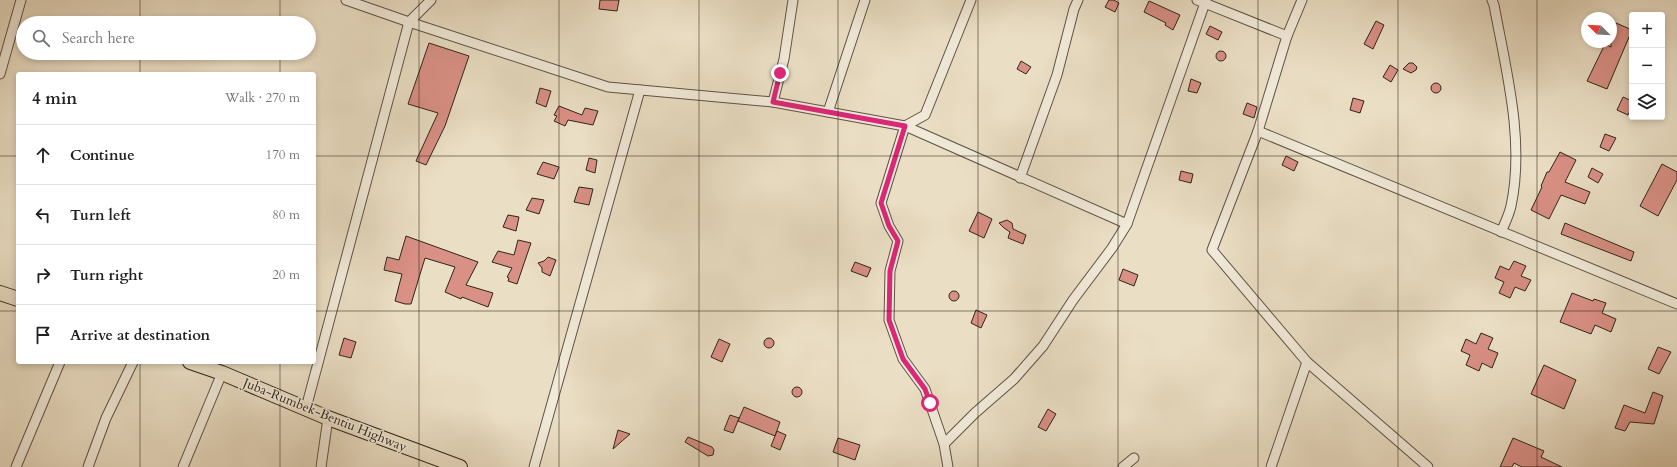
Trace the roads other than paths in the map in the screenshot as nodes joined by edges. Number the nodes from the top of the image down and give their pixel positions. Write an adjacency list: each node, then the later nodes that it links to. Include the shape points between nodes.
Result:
1 (21, 0): 11 (street)
2 (346, 0): 13 (street)
3 (431, 0): 13 (street)
4 (793, 0): 17 (street, via 784,59)
5 (865, 0): 18 (street)
6 (971, 0): 19 (street, via 925,115)
7 (1078, 0): 21 (street, via 1057,75)
8 (1302, 0): 14 (street)
9 (1492, 0): 23 (street, via 1516,124 1513,193 1511,207)
10 (1202, 1): 14 (street); 22 (street)
11 (16, 16)
12 (16, 18): 15 (street)
13 (409, 22): 16 (street, via 608,87); 32 (street)
14 (1287, 36): 20 (street)
15 (0, 74)
16 (640, 90): 17 (street); 41 (street)
17 (773, 102): 18 (street)
18 (828, 112): 19 (street)
19 (905, 126): 21 (street); 34 (street, via 881,203 889,226 898,241 890,271 889,320 903,359 925,389)
20 (1258, 131): 23 (street); 27 (street, via 1212,250)
21 (1020, 178): 22 (street)
22 (1127, 224): 34 (street, via 1043,346 1014,379)
23 (1501, 232): 26 (street)
24 (0, 292): 25 (main road)
25 (16, 298)
26 (1677, 304)
27 (1307, 362): 44 (street); 45 (street)
28 (59, 364): 36 (street)
29 (132, 364): 37 (street, via 106,418)
30 (196, 364): 31 (main road, Juba-Rumbek-Bentiu Highway)
31 (222, 373): 32 (main road, Juba-Rumbek-Bentiu Highway); 38 (street)
32 (306, 408): 33 (main road, Juba-Rumbek-Bentiu Highway)
33 (328, 418): 39 (street); 40 (main road, Juba-Rumbek-Bentiu Highway)
34 (944, 444): 42 (street)
35 (1134, 458): 43 (street)
36 (16, 467)
37 (88, 467)
38 (183, 467)
39 (321, 467)
40 (460, 467)
41 (534, 467)
42 (948, 467)
43 (1123, 467)
44 (1271, 467)
45 (1428, 467)

